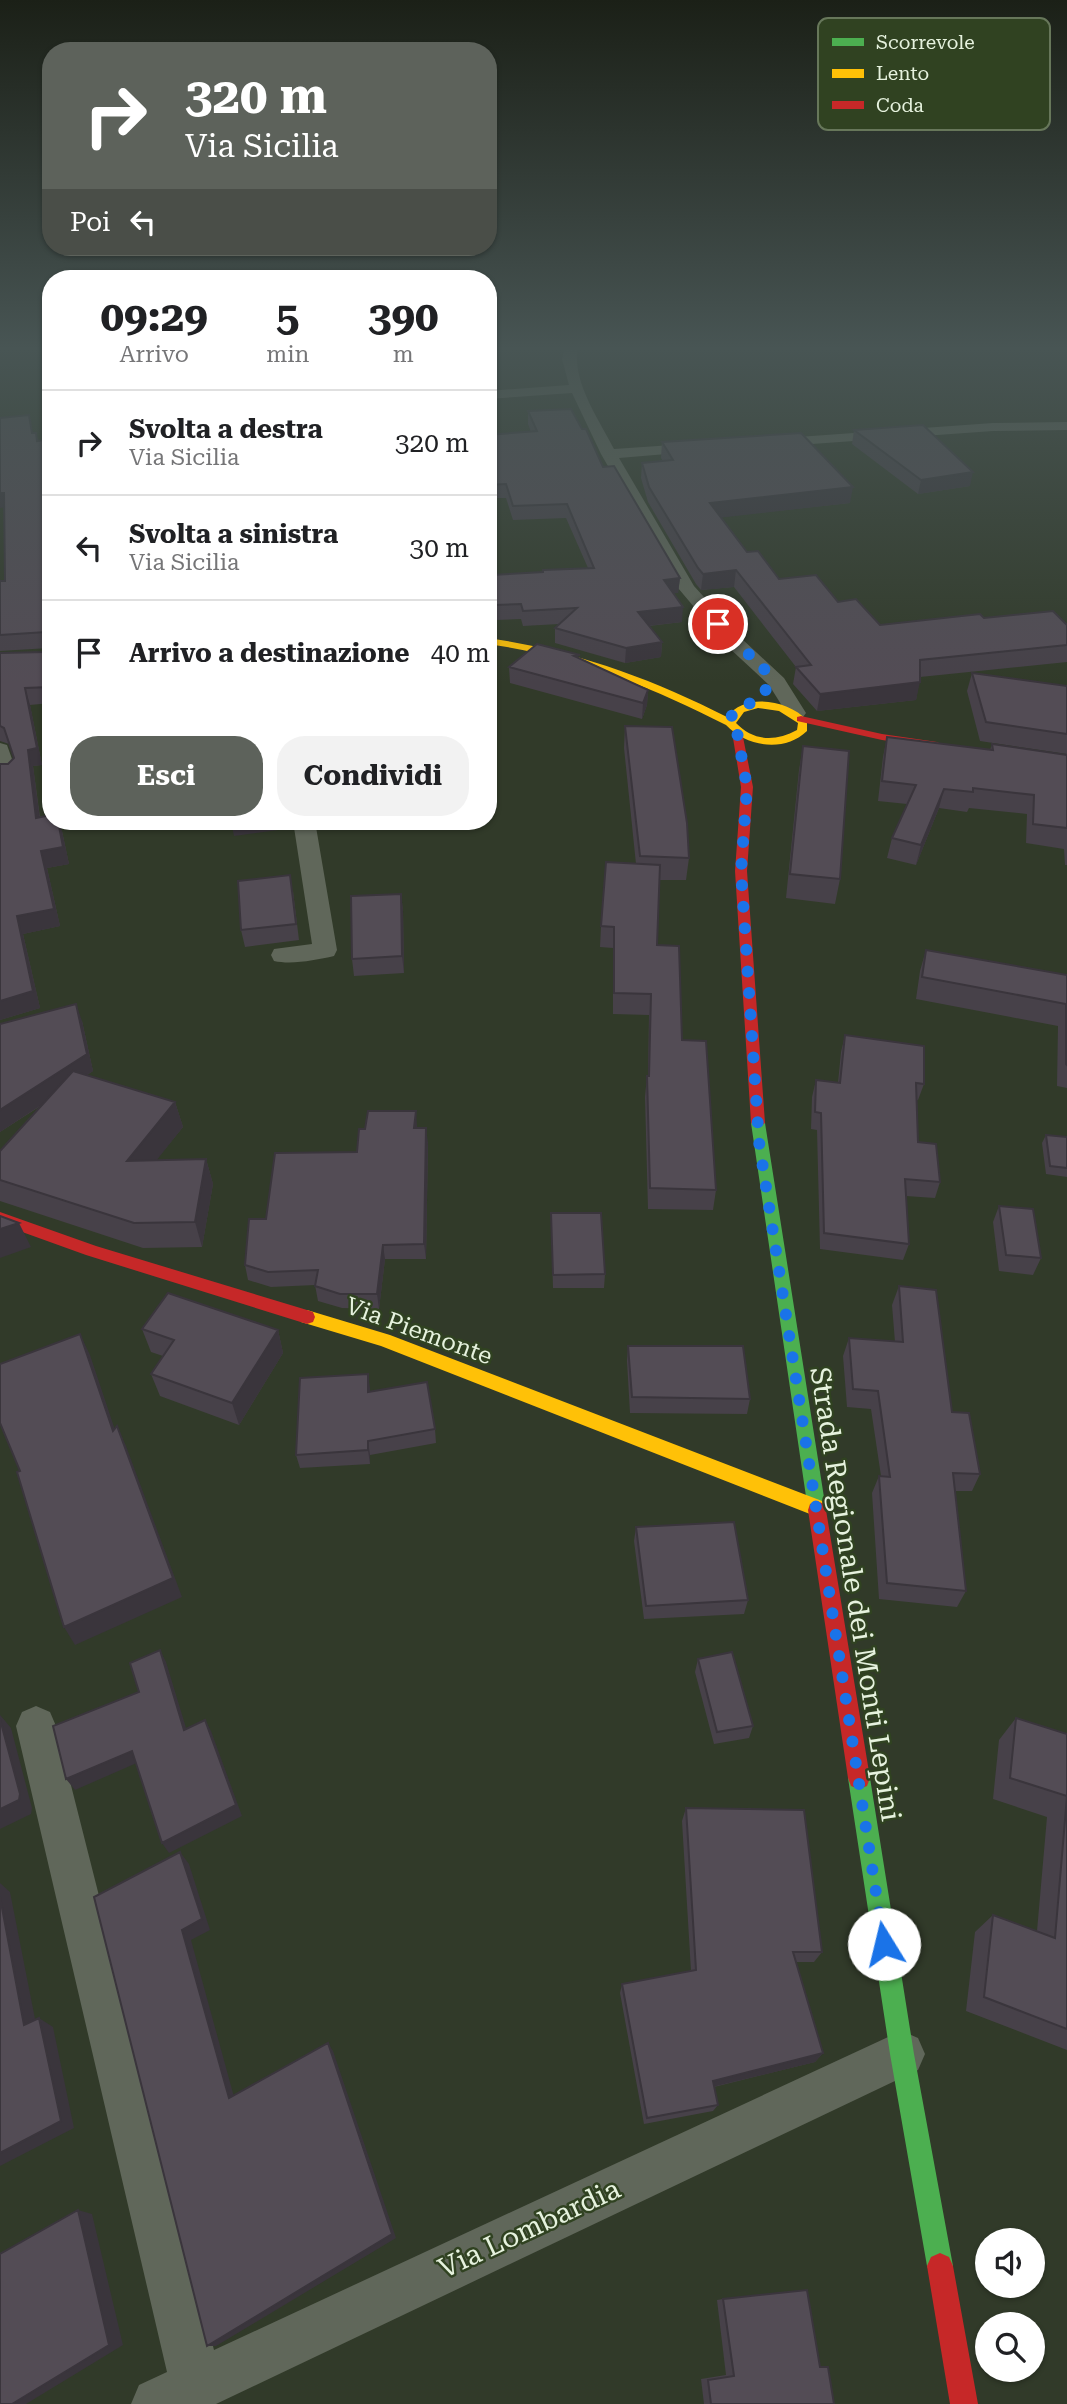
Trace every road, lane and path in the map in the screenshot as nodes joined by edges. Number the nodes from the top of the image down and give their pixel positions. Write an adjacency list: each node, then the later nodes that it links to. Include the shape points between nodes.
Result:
1 (610, 458): 3 (street, via 687,589)
2 (497, 642): 4 (street, via 563,651)
3 (766, 671): 5 (street, via 765,692); 6 (street)
4 (682, 696): 5 (street); 7 (street)
5 (746, 706): 6 (street, via 769,705); 7 (street, via 733,714)
6 (798, 716): 8 (street); 9 (street, Strada Regionale dei Monti Lepini, via 803,728)
7 (734, 728): 9 (street, via 764,742); 13 (street, Strada Regionale dei Monti Lepini)
8 (882, 737): 9 (street); 10 (street)
9 (787, 740): 13 (street, Strada Regionale dei Monti Lepini)
10 (948, 747)
11 (0, 749): 12 (street)
12 (6, 773)
13 (747, 787): 17 (street, Strada Regionale dei Monti Lepini, via 741,871 759,1142)
14 (305, 830): 15 (street, via 325,950)
15 (283, 955)
16 (0, 1218): 17 (street, Via Piemonte, via 92,1251 384,1339)
17 (815, 1507): 19 (street, Strada Regionale dei Monti Lepini)
18 (36, 1726): 20 (street)
19 (902, 2054): 20 (street, Via Lombardia); 21 (street, Strada Regionale dei Monti Lepini)
20 (177, 2394)
21 (964, 2404)

